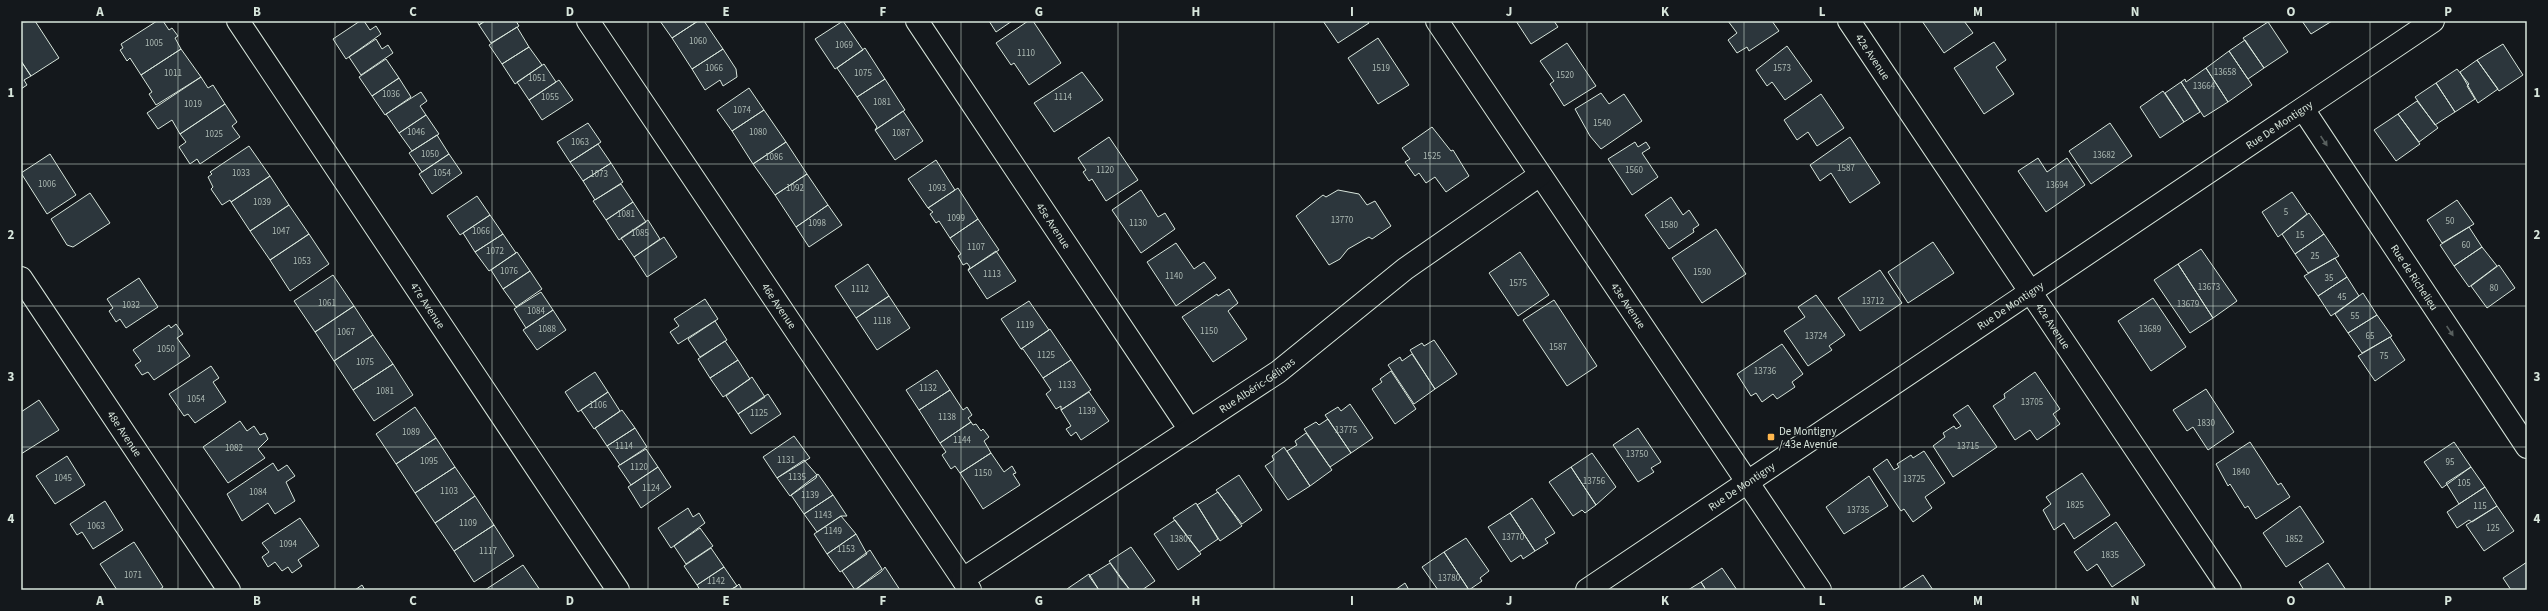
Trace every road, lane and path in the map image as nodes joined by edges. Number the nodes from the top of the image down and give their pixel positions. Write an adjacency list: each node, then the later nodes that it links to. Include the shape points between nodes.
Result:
1 (238, 21): 16 (street, 47e Avenue)
2 (588, 21): 14 (street, 46e Avenue)
3 (917, 21): 11 (street, 45e Avenue)
4 (1437, 21): 8 (street, 43e Avenue)
5 (1849, 21): 10 (street, 42e Avenue)
6 (2434, 21): 7 (street, Rue De Montigny)
7 (2302, 109): 10 (street, Rue De Montigny); 12 (street, Rue de Richelieu, one-way to 12)
8 (1540, 175): 11 (street, Rue Albéric-Gélinas, via 1405,269 1278,372); 13 (street, 43e Avenue)
9 (21, 278): 15 (street, 48e Avenue)
10 (2031, 290): 13 (street, Rue De Montigny); 19 (street, 42e Avenue)
11 (1190, 430): 14 (street, Rue Albéric-Gélinas)
12 (2527, 447)
13 (1747, 481): 17 (street, Rue De Montigny); 18 (street, 43e Avenue)
14 (966, 585)
15 (229, 590)
16 (618, 590)
17 (1587, 590)
18 (1820, 590)
19 (2230, 590)

